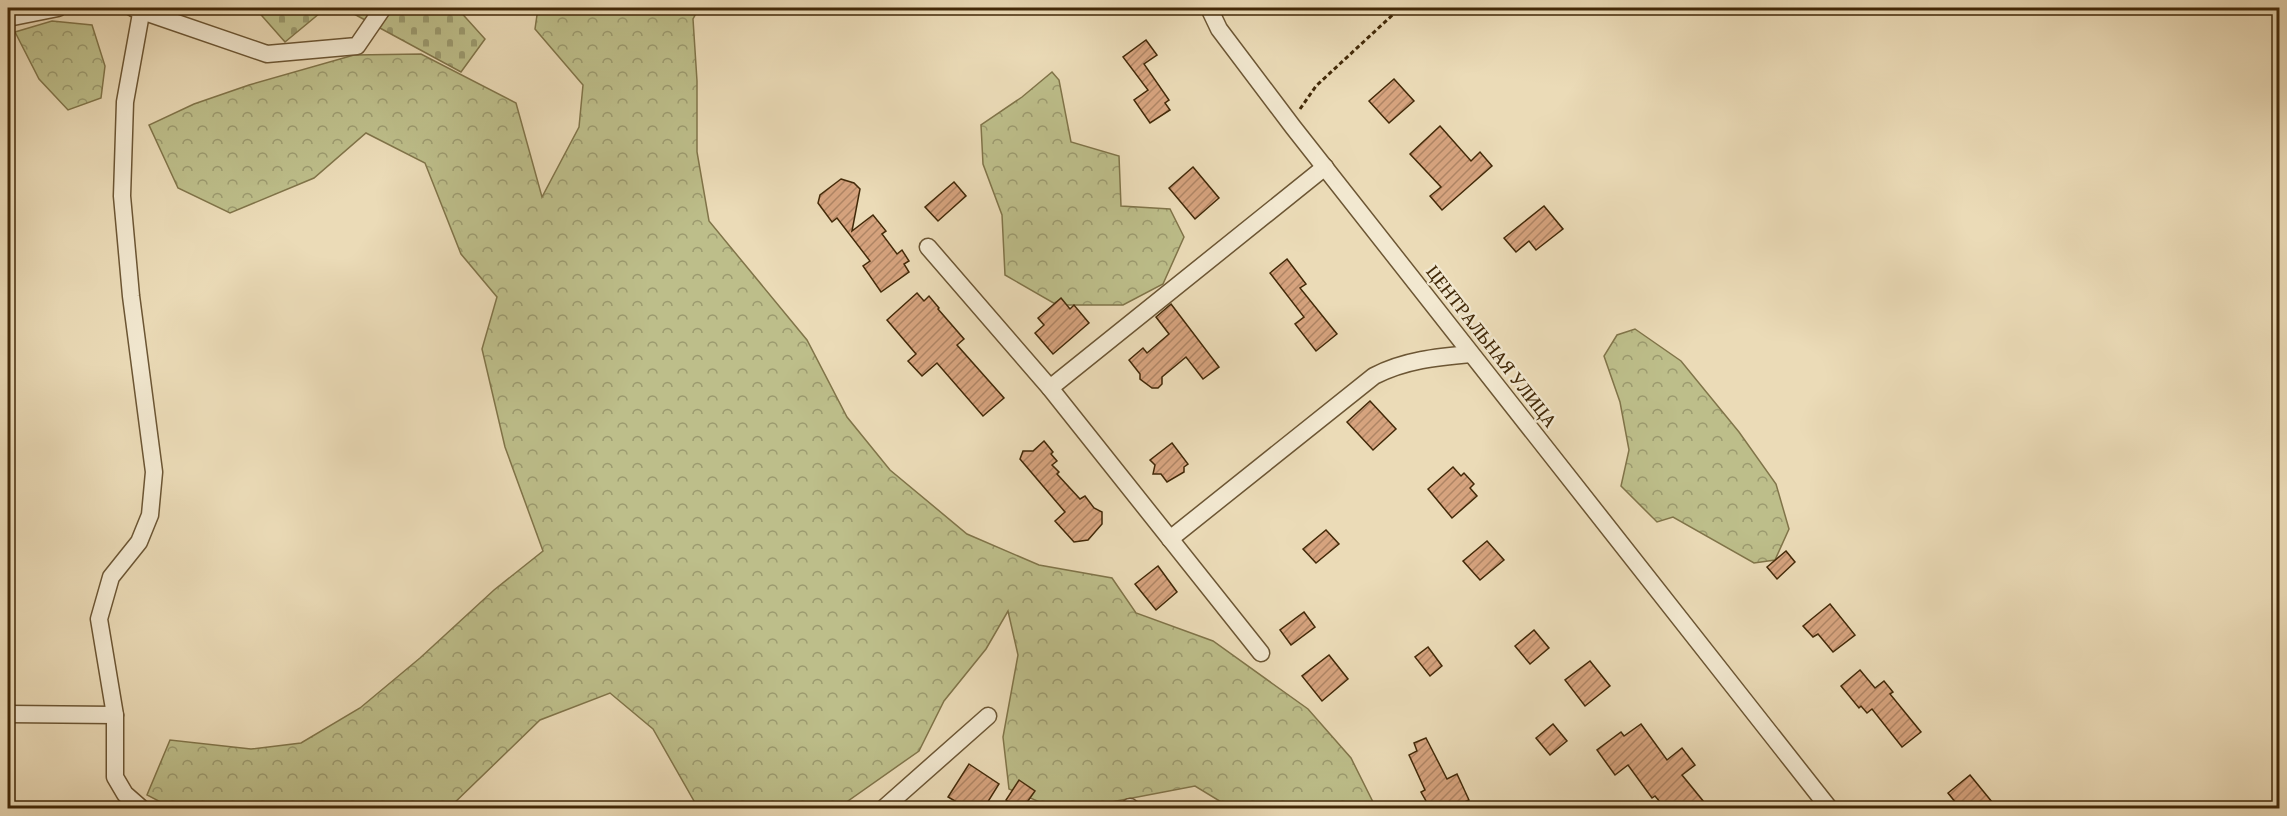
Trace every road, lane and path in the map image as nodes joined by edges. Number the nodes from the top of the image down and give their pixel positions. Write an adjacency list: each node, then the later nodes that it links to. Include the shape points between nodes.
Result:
1 (58, 8): 6 (street)
2 (138, 8): 3 (street, via 267,54 357,46); 15 (street, via 125,102 122,196 154,472 150,514 139,542 111,577 99,619)
3 (383, 8)
4 (1209, 8): 7 (street, ЦЕНТРАЛЬНАЯ УЛИЦА, via 1219,29)
5 (1400, 8): 7 (path, via 1316,86)
6 (8, 18)
7 (1293, 127): 8 (street, ЦЕНТРАЛЬНАЯ УЛИЦА)
8 (1325, 167): 10 (street, ЦЕНТРАЛЬНАЯ УЛИЦА); 11 (street)
9 (928, 247): 11 (street)
10 (1471, 354): 12 (street, via 1419,359 1374,376); 19 (street, ЦЕНТРАЛЬНАЯ УЛИЦА)
11 (1050, 388): 12 (street)
12 (1170, 539): 13 (street)
13 (1261, 653)
14 (8, 714): 15 (street)
15 (115, 715): 17 (street, via 115,777)
16 (988, 716): 18 (street)
17 (141, 808)
18 (884, 808)
19 (1829, 808)

